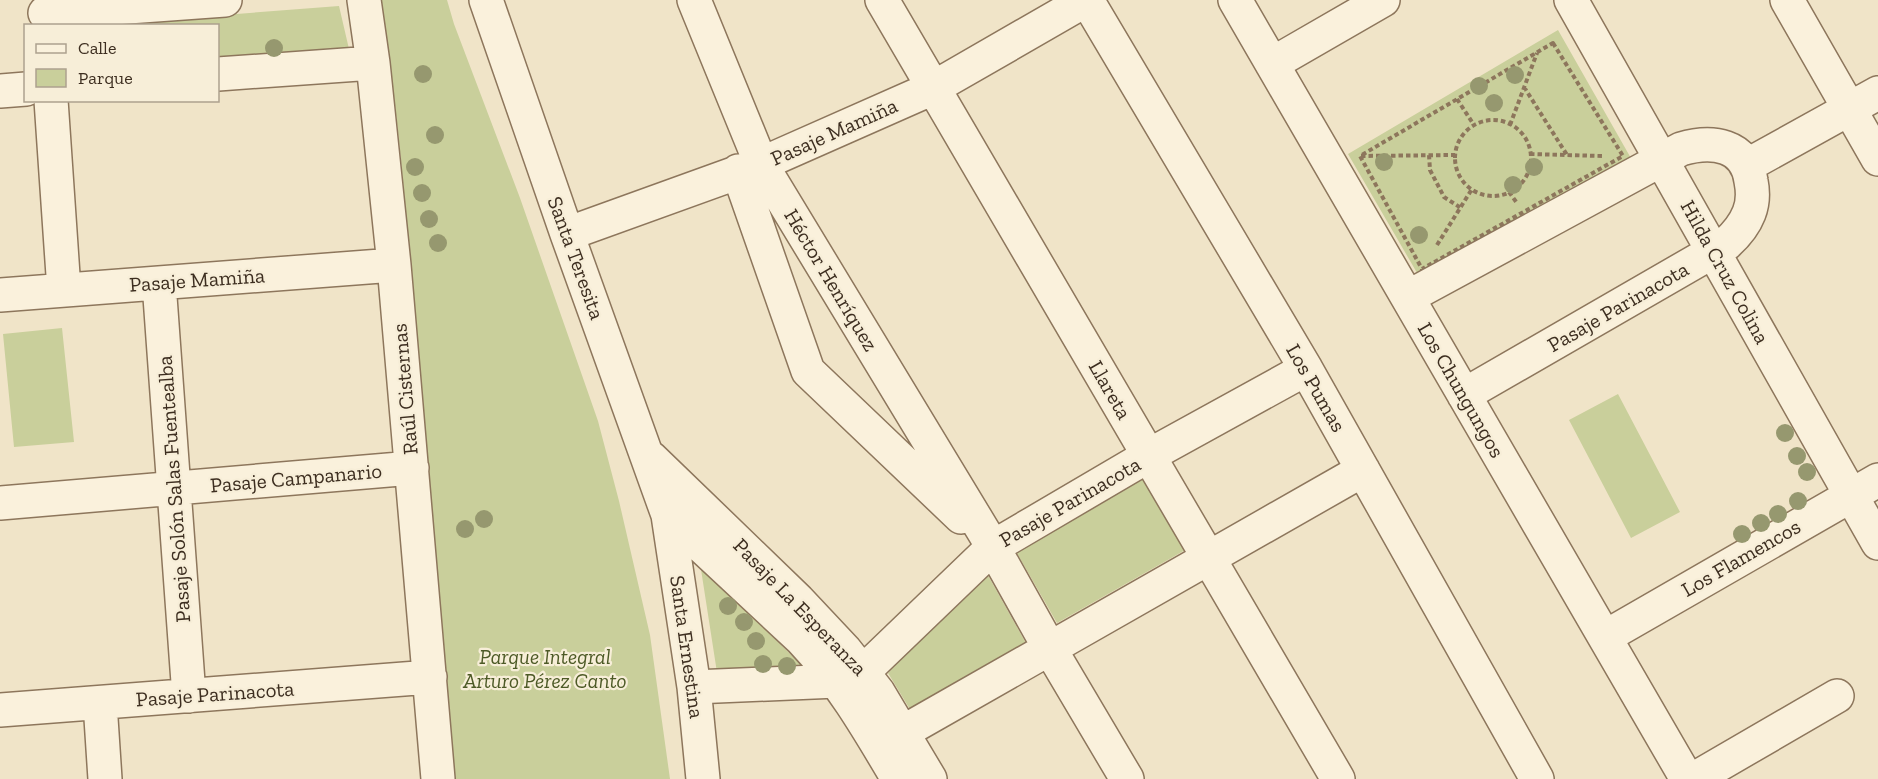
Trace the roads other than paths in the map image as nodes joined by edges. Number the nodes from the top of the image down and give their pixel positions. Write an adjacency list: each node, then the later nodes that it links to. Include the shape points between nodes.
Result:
1 (225, 0): 11 (street)
2 (364, 0): 12 (street, Raúl Cisternas)
3 (486, 0): 25 (street, Santa Teresita)
4 (694, 0): 24 (street, Héctor Henríquez)
5 (882, 0): 15 (street, Llareta)
6 (1087, 0): 15 (street, Pasaje Mamiña); 32 (street, Los Pumas)
7 (1235, 0): 13 (street, Los Chungungos)
8 (1383, 0): 13 (street)
9 (1571, 0): 21 (street, Hilda Cruz Colina)
10 (1787, 0): 20 (street)
11 (45, 13)
12 (373, 63): 14 (street); 27 (street, Raúl Cisternas)
13 (1272, 64): 29 (street, Los Chungungos)
14 (219, 74)
15 (933, 88): 24 (street, Pasaje Mamiña); 35 (street, Llareta)
16 (24, 89): 17 (street)
17 (0, 91)
18 (1878, 93): 20 (street)
19 (51, 102): 30 (street)
20 (1850, 109): 22 (street); 23 (street)
21 (1661, 159): 23 (street, via 1681,149 1707,144 1733,151); 26 (street, Hilda Cruz Colina); 29 (street)
22 (1878, 159)
23 (1748, 165): 26 (street, Pasaje Parinacota, via 1753,190 1750,211 1737,234)
24 (749, 168): 25 (street, Pasaje Mamiña); 43 (street, Héctor Henríquez); 43 (street, Héctor Henríquez, via 808,371)
25 (567, 234): 34 (street, Santa Teresita)
26 (1714, 252): 33 (street, Pasaje Parinacota); 39 (street, Hilda Cruz Colina)
27 (394, 265): 28 (street, Pasaje Mamiña); 36 (street, Raúl Cisternas)
28 (159, 283): 30 (street, Pasaje Mamiña); 38 (street, Pasaje Solón Salas Fuentealba)
29 (1415, 283): 33 (street, Los Chungungos)
30 (64, 290): 31 (street, Pasaje Mamiña)
31 (0, 295)
32 (1306, 369): 35 (street, Pasaje Parinacota); 37 (street, Los Pumas)
33 (1464, 395): 45 (street, Los Chungungos)
34 (647, 454): 41 (street, Santa Teresita); 47 (street, Pasaje La Esperanza, via 825,627)
35 (1148, 456): 43 (street, Pasaje Parinacota); 44 (street, Llareta)
36 (412, 468): 38 (street, Pasaje Campanario); 48 (street, Raúl Cisternas)
37 (1363, 470): 44 (street); 61 (street, Los Pumas)
38 (174, 488): 40 (street, Pasaje Campanario); 50 (street, Pasaje Solón Salas Fuentealba)
39 (1864, 488): 42 (street, Hilda Cruz Colina); 45 (street, Los Flamencos)
40 (0, 503)
41 (668, 515): 47 (street, Pasaje La Esperanza, via 801,639); 49 (street, Santa Ernestina)
42 (1878, 543)
43 (993, 547): 46 (street, Héctor Henríquez); 47 (street, Pasaje Parinacota)
44 (1208, 558): 46 (street); 60 (street, Llareta)
45 (1605, 637): 62 (street, Los Chungungos)
46 (1050, 650): 54 (street); 59 (street, Héctor Henríquez)
47 (850, 676): 49 (street); 54 (street, Pasaje La Esperanza, via 878,692)
48 (430, 677): 50 (street, Pasaje Parinacota); 56 (street, Raúl Cisternas)
49 (694, 687): 57 (street, Santa Ernestina)
50 (189, 696): 52 (street, Pasaje Parinacota)
51 (1837, 696): 63 (street)
52 (100, 703): 53 (street, Pasaje Parinacota); 55 (street)
53 (0, 710)
54 (892, 761): 58 (street, Pasaje La Esperanza)
55 (105, 779)
56 (438, 779)
57 (703, 779)
58 (930, 779)
59 (1127, 779)
60 (1338, 779)
61 (1537, 779)
62 (1687, 779)
63 (1694, 779)

